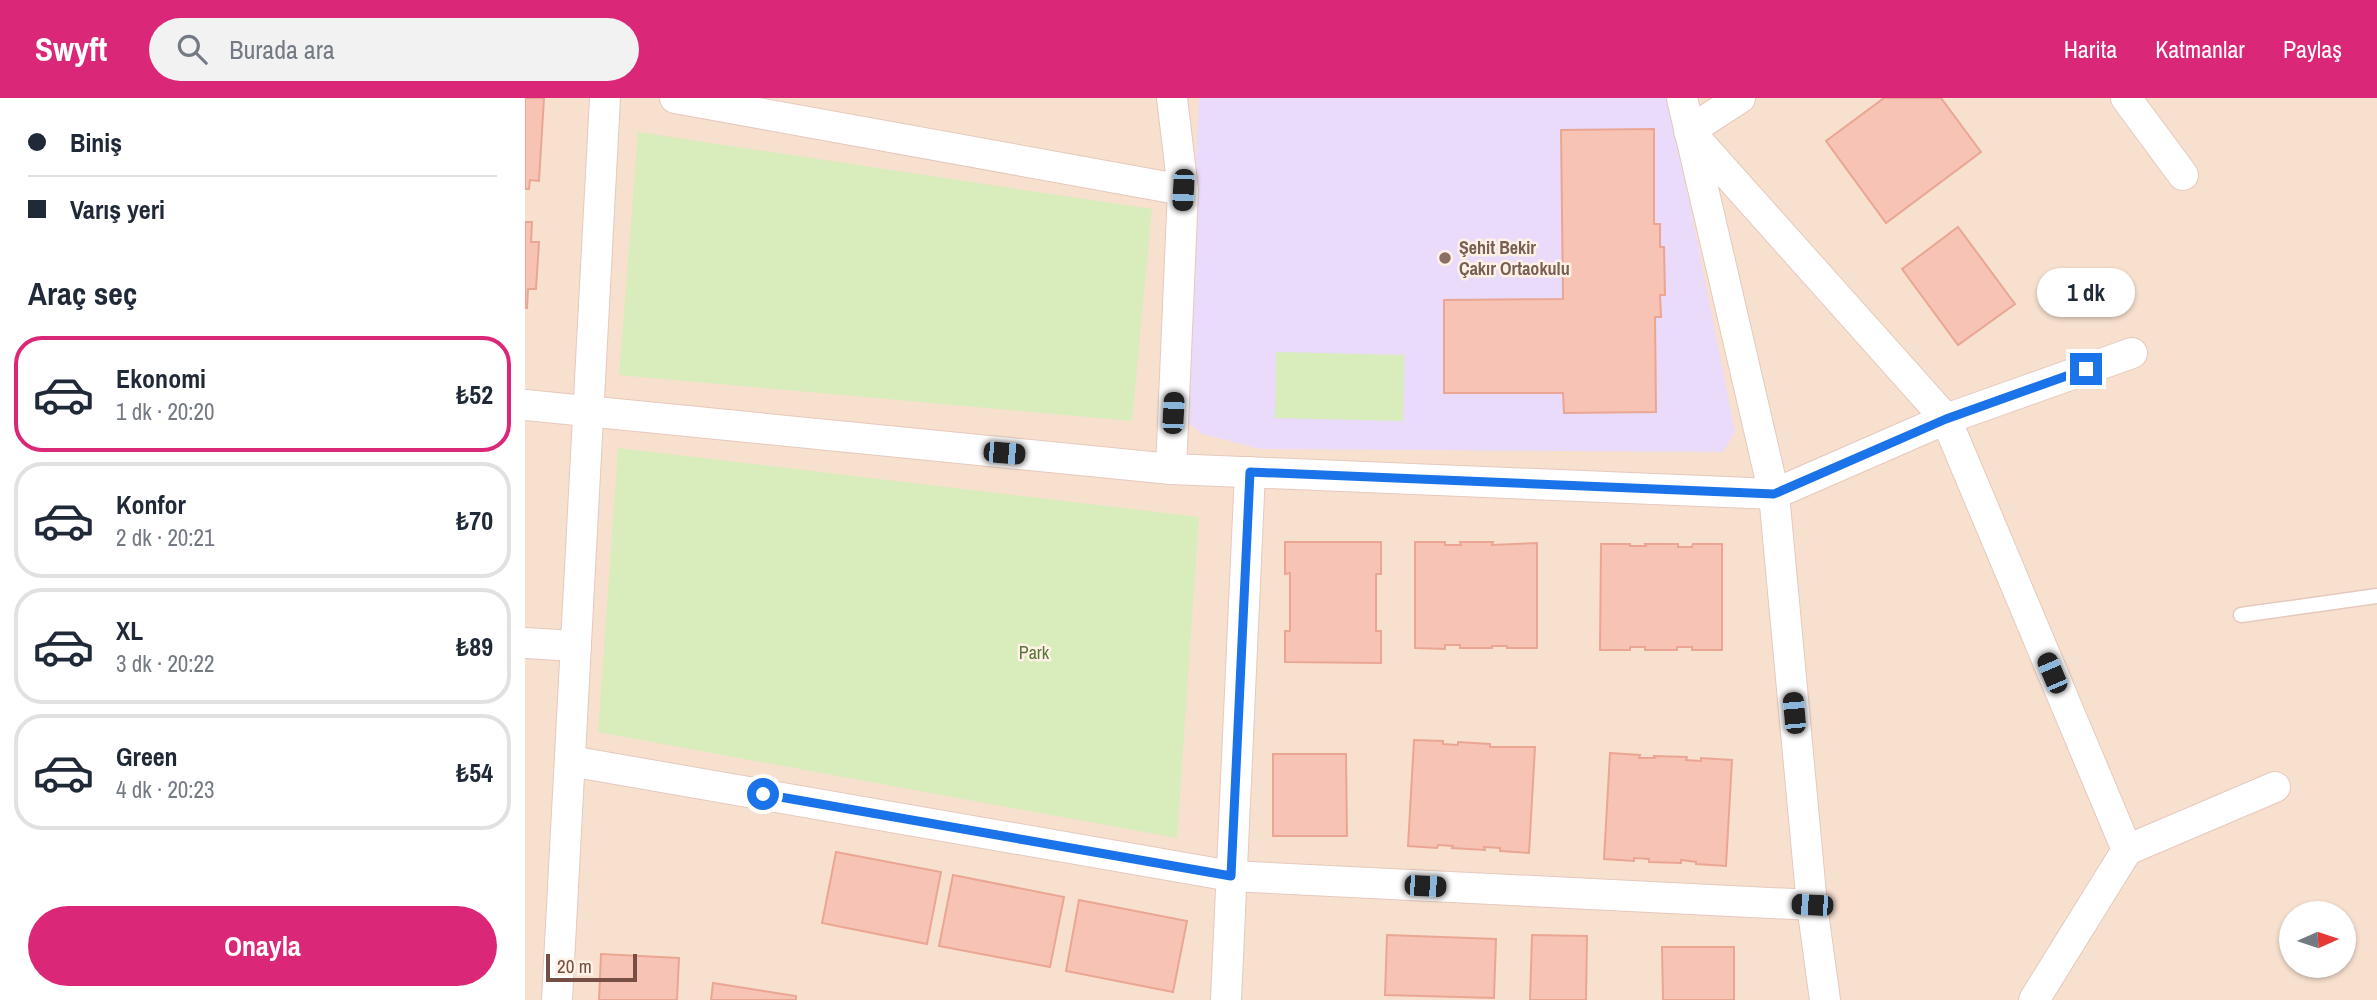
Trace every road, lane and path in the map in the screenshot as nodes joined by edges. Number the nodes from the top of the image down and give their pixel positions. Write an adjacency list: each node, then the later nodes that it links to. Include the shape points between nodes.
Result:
1 (605, 98): 12 (street)
2 (675, 98): 9 (street)
3 (1172, 98): 9 (street)
4 (1682, 98): 7 (street)
5 (1740, 98): 7 (street)
6 (2126, 98): 8 (street)
7 (1689, 131): 13 (street); 16 (street)
8 (2183, 175)
9 (1183, 190): 14 (street)
10 (2132, 353): 13 (street)
11 (525, 405): 12 (street)
12 (589, 413): 14 (street); 20 (street)
13 (1946, 419): 16 (street); 23 (street)
14 (1171, 469): 15 (street)
15 (1250, 472): 16 (street); 24 (street)
16 (1774, 494): 25 (street)
17 (2377, 596): 18 (lane)
18 (2241, 615)
19 (525, 643): 20 (street)
20 (576, 646): 21 (street)
21 (570, 761): 24 (street); 26 (street)
22 (2275, 787): 23 (street)
23 (2127, 850): 29 (street)
24 (1231, 876): 25 (street); 27 (street)
25 (1812, 905): 28 (street)
26 (557, 1000)
27 (1226, 1000)
28 (1825, 1000)
29 (2035, 1000)

